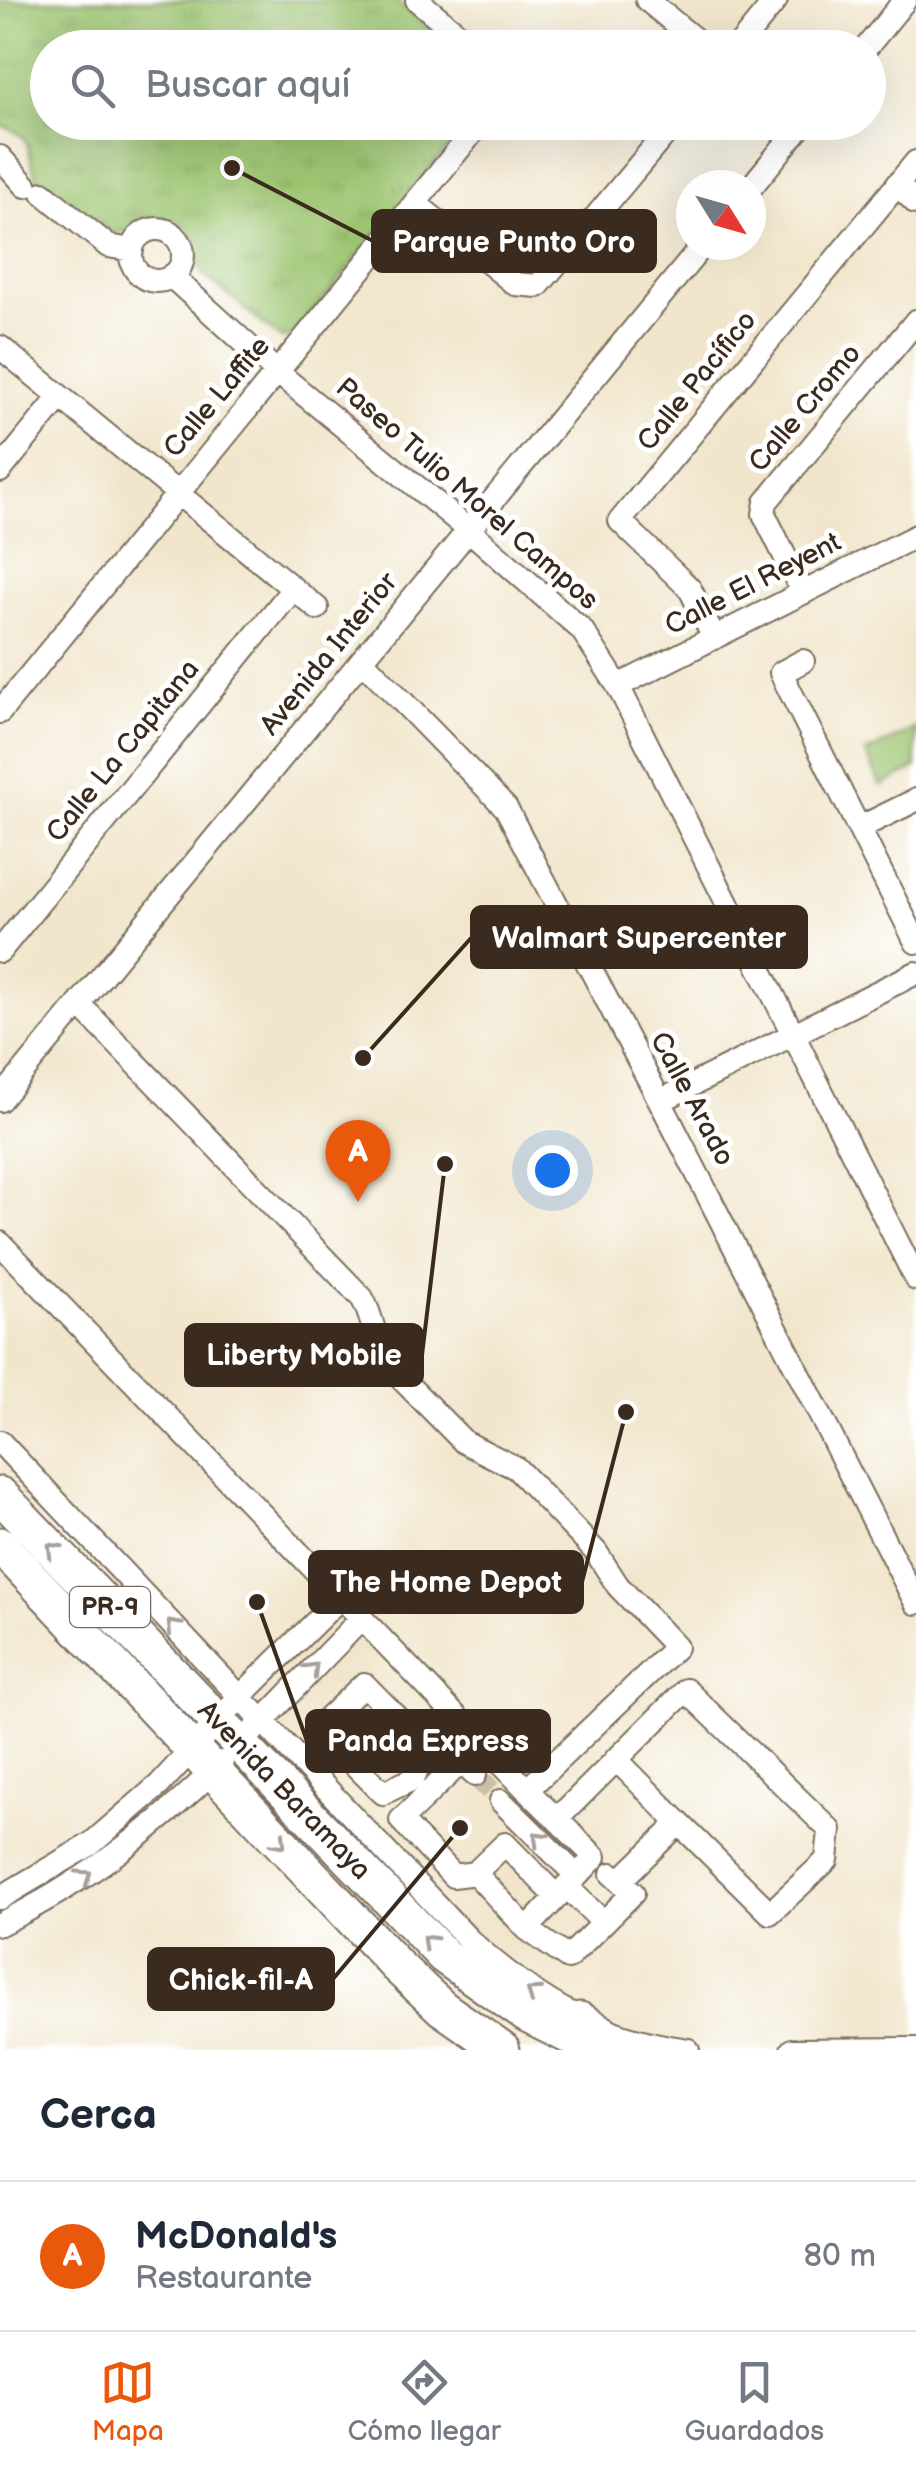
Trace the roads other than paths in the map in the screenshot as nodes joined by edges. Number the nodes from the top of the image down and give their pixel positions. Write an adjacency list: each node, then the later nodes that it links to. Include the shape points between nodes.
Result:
1 (417, 0): 5 (street)
2 (647, 0): 6 (street)
3 (776, 0): 7 (street)
4 (905, 0): 8 (street)
5 (453, 30)
6 (683, 30)
7 (752, 30)
8 (881, 30)
9 (466, 140): 16 (street, Calle Laffite)
10 (660, 140): 16 (street, via 538,286 514,284)
11 (789, 140): 14 (street)
12 (0, 157): 18 (street, Paseo Tulio Morel Campos, via 108,246)
13 (916, 162): 15 (street, Calle Pacífico)
14 (765, 170)
15 (897, 184): 17 (street); 32 (street, Calle Pacífico, via 620,521 690,590)
16 (415, 202): 23 (street, Calle Laffite)
17 (916, 203)
18 (132, 250): 20 (street, Paseo Tulio Morel Campos, via 132,264 146,279); 20 (street, via 148,230 168,231 183,256)
19 (691, 260): 27 (street, Avenida Interior)
20 (172, 276): 23 (street, Paseo Tulio Morel Campos)
21 (916, 321): 30 (street, Calle Cromo, via 766,502 764,514)
22 (0, 347): 24 (street)
23 (277, 372): 26 (street, Calle Laffite); 27 (street, Paseo Tulio Morel Campos)
24 (60, 397): 25 (street); 26 (street)
25 (0, 470)
26 (177, 492): 29 (street); 36 (street, Calle Laffite)
27 (469, 530): 33 (street, Avenida Interior); 35 (street, Paseo Tulio Morel Campos, via 582,630)
28 (916, 536): 30 (street, Calle El Reyent)
29 (293, 589): 31 (street); 40 (street, Calle La Capitana)
30 (803, 593): 32 (street, Calle El Reyent)
31 (317, 608)
32 (714, 638): 35 (street, Calle El Reyent)
33 (362, 660): 42 (street, Avenida Interior); 45 (street, Calle Arado, via 506,808)
34 (803, 661): 38 (street, via 781,673)
35 (618, 686): 43 (street, Paseo Tulio Morel Campos)
36 (0, 712)
37 (916, 800): 38 (street)
38 (859, 828): 39 (street)
39 (916, 942)
40 (0, 950)
41 (916, 973): 43 (street)
42 (79, 1004): 44 (street, Avenida Interior); 62 (street, via 362,1298 391,1368 464,1442 516,1468 676,1647)
43 (794, 1036): 45 (street); 47 (street, Paseo Tulio Morel Campos)
44 (0, 1100)
45 (660, 1101): 52 (street, Calle Arado)
46 (0, 1243): 51 (street)
47 (916, 1279)
48 (0, 1442): 56 (street, one-way to 48)
49 (0, 1495): 56 (highway, Avenida Baramaya / PR-9, one-way to 49)
50 (0, 1544): 58 (highway, Avenida Baramaya / PR-9)
51 (341, 1597): 53 (street); 56 (street)
52 (916, 1602)
53 (362, 1618): 55 (street); 56 (street, one-way to 53)
54 (354, 1694): 57 (street, via 364,1684); 61 (street, via 318,1728); 61 (street, via 413,1760 399,1780)
55 (458, 1718): 57 (street); 62 (street)
56 (240, 1720): 58 (street); 58 (street); 74 (highway, Avenida Baramaya / PR-9, one-way to 56, via 527,2015 444,1956)
57 (426, 1748): 61 (street, via 413,1779 395,1790 383,1793)
58 (203, 1759): 70 (street, via 159,1785 91,1844); 72 (street, one-way to 58, via 102,1864); 76 (highway, Avenida Baramaya / PR-9, one-way to 76, via 420,1988)
59 (616, 1760): 64 (street); 65 (street); 65 (street, via 686,1690 830,1830 827,1860 770,1913)
60 (474, 1775): 67 (street, via 461,1762 400,1820 453,1876)
61 (368, 1778)
62 (527, 1790): 64 (street)
63 (502, 1801): 69 (street, one-way to 63)
64 (558, 1820): 66 (street)
65 (679, 1823): 68 (street)
66 (595, 1857): 68 (street); 69 (street)
67 (475, 1873): 69 (street, via 504,1844); 73 (street)
68 (620, 1881): 71 (street, via 633,1893)
69 (567, 1886): 71 (street); 73 (street)
70 (0, 1898)
71 (603, 1922): 73 (street, via 568,1958)
72 (0, 1924)
73 (527, 1929)
74 (589, 2035): 77 (highway, Avenida Baramaya); 78 (street)
75 (916, 2049): 79 (street)
76 (502, 2050)
77 (630, 2050)
78 (688, 2050)
79 (792, 2050)

